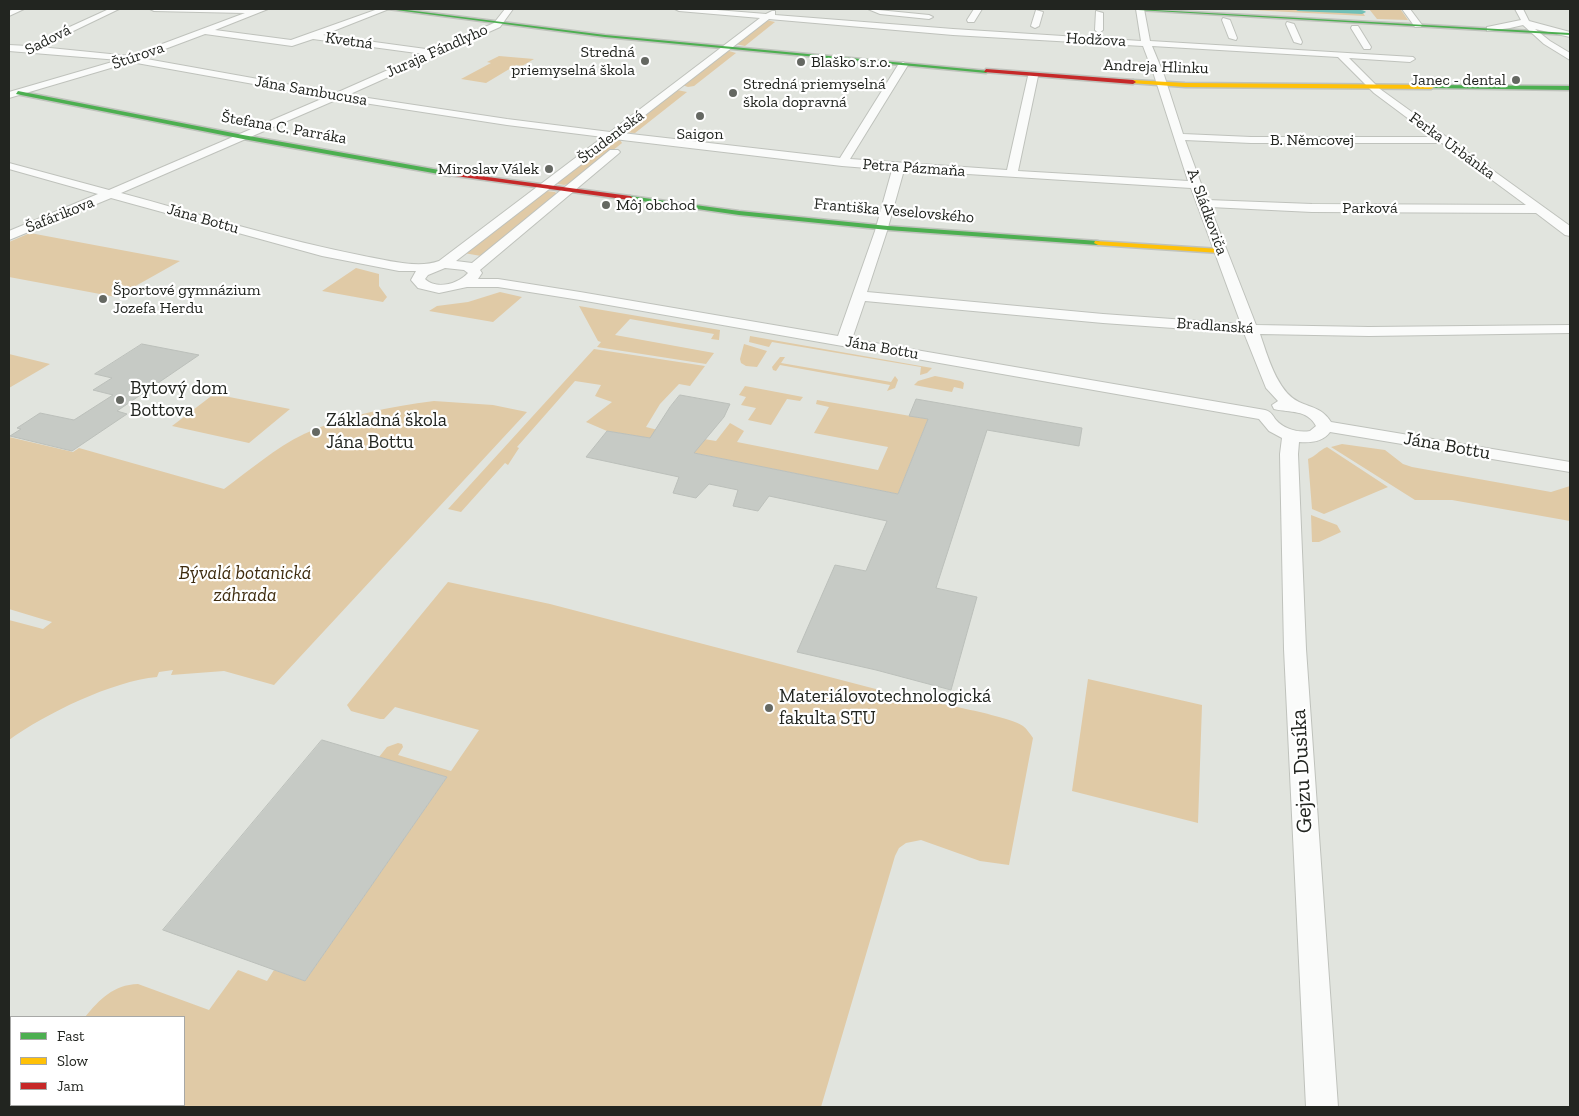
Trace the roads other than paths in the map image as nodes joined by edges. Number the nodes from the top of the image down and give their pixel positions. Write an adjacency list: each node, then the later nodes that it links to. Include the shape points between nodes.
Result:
1 (20, 9): 18 (street)
2 (115, 9): 44 (street, Sadová)
3 (154, 9): 14 (street)
4 (385, 9): 35 (street)
5 (390, 9): 24 (street, Andreja Hlinku)
6 (509, 9): 24 (street, Juraja Fándlyho)
7 (679, 9): 20 (street)
8 (795, 9): 19 (street, Študentská)
9 (872, 9): 15 (street)
10 (978, 9): 22 (street, via 975,21)
11 (1139, 9): 27 (street); 36 (street, A. Sládkoviča)
12 (1406, 9): 27 (street)
13 (1519, 9): 28 (street)
14 (260, 10): 32 (street, Štúrova)
15 (915, 12): 21 (street)
16 (1039, 12): 26 (street, via 1039,26)
17 (1098, 13): 31 (street)
18 (9, 14)
19 (780, 14): 20 (street, Študentská); 36 (street, Hodžova, via 989,35); 45 (street, Študentská)
20 (766, 17): 46 (street, Študentská)
21 (942, 18)
22 (961, 20)
23 (1226, 20): 37 (street, via 1238,38)
24 (498, 23): 46 (street, Andreja Hlinku); 47 (street, Juraja Fándlyho)
25 (1290, 24): 39 (street, via 1293,42)
26 (1026, 25)
27 (1418, 25): 30 (street)
28 (1528, 27): 30 (street); 34 (street); 38 (street)
29 (1355, 28): 40 (street)
30 (1490, 29): 38 (street)
31 (1099, 30)
32 (207, 32): 35 (street, Kvetná, via 292,44); 50 (street, Štúrova)
33 (1132, 32): 36 (street)
34 (1570, 34): 38 (street, via 1552,37)
35 (312, 36): 47 (street, Kvetná)
36 (1147, 36): 42 (street, Hodžova); 53 (street, A. Sládkoviča)
37 (1223, 38)
38 (1547, 42): 48 (street)
39 (1310, 43)
40 (1367, 47)
41 (9, 48): 44 (street, Jána Sambucusa)
42 (1342, 48): 43 (street, Hodžova, via 1410,59 1403,49); 54 (street, Ferka Urbánka)
43 (1394, 48)
44 (30, 49): 49 (street, Sadová); 50 (street, Jána Sambucusa)
45 (742, 50): 46 (street, Andreja Hlinku); 51 (street, Andreja Hlinku)
46 (730, 53): 59 (street, Študentská)
47 (433, 54): 57 (street, Juraja Fándlyho)
48 (1570, 57)
49 (9, 60)
50 (131, 60): 56 (street, Štúrova); 57 (street, Jána Sambucusa)
51 (903, 65): 52 (street, Andreja Hlinku); 64 (street)
52 (1033, 76): 53 (street, Andreja Hlinku); 67 (street)
53 (1162, 84): 54 (street, Andreja Hlinku); 61 (street, A. Sládkoviča)
54 (1372, 87): 55 (street, Andreja Hlinku); 63 (street, Ferka Urbánka)
55 (1570, 88)
56 (13, 94): 60 (street, Štefana C. Parráka)
57 (336, 96): 59 (street, Jána Sambucusa); 60 (street, Juraja Fándlyho)
58 (645, 128): 62 (street, Študentská)
59 (613, 136): 62 (street, Jána Sambucusa); 69 (street, Študentská)
60 (243, 137): 69 (street, Štefana C. Parráka, via 424,170); 71 (street, Juraja Fándlyho)
61 (1179, 137): 63 (street, B. Němcovej); 68 (street, A. Sládkoviča)
62 (632, 138): 64 (street, Petra Pázmaňa); 70 (street, Študentská)
63 (1444, 140): 73 (street, Ferka Urbánka)
64 (842, 163): 66 (street, Petra Pázmaňa)
65 (9, 166): 71 (street, Jána Bottu)
66 (899, 166): 67 (street, Petra Pázmaňa); 74 (street)
67 (1012, 174): 68 (street, Petra Pázmaňa)
68 (1197, 185): 72 (street, A. Sládkoviča)
69 (546, 187): 70 (street, Štefana C. Parráka); 78 (street, Študentská)
70 (567, 190): 74 (street, Františka Veselovského, via 800,220); 79 (street, Študentská)
71 (112, 193): 76 (street, Šafárikova); 78 (street, Jána Bottu, via 322,252 399,267)
72 (1202, 203): 73 (street, Parková, via 1312,208); 77 (street, A. Sládkoviča)
73 (1538, 209): 75 (street, Ferka Urbánka)
74 (882, 227): 77 (street, Františka Veselovského); 80 (street)
75 (1570, 232)
76 (9, 236)
77 (1220, 251): 81 (street, A. Sládkoviča)
78 (432, 268): 79 (street, Jána Bottu, via 461,264); 79 (street, Jána Bottu, via 418,280 432,288 452,287)
79 (470, 275): 83 (street, Jána Bottu, via 498,283)
80 (860, 296): 81 (street, Bradlanská, via 1082,318); 83 (street)
81 (1250, 329): 82 (street, Bradlanská, via 1383,332); 84 (street, A. Sládkoviča, via 1271,383)
82 (1570, 329)
83 (844, 342): 85 (street, Jána Bottu)
84 (1293, 406): 85 (street, via 1273,407); 86 (street, via 1317,415)
85 (1265, 415): 87 (street, via 1273,427)
86 (1325, 426): 87 (street, via 1314,436); 88 (street, Jána Bottu)
87 (1291, 435): 89 (street, Gejzu Dusíka, via 1295,649)
88 (1570, 467)
89 (1322, 1107)

